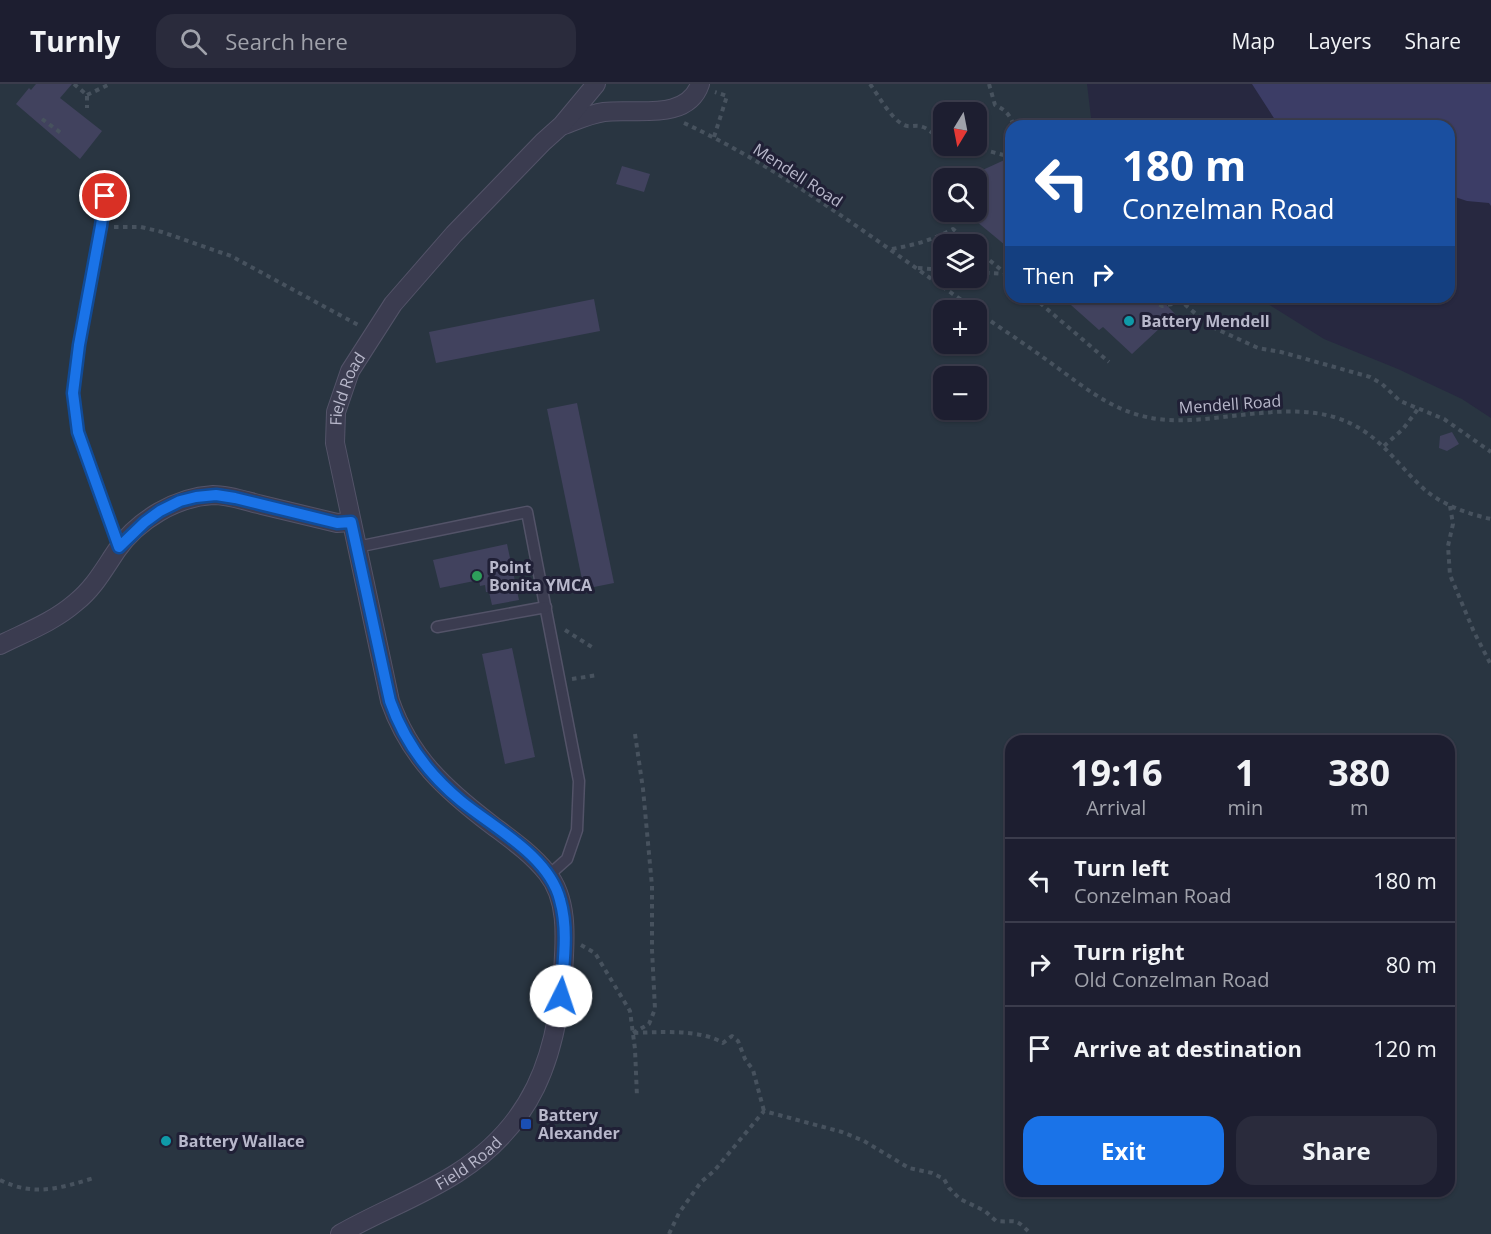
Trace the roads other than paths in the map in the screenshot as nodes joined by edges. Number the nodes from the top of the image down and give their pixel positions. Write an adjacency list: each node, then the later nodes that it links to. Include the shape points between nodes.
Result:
1 (596, 84): 3 (street, Field Road)
2 (700, 86): 3 (street, Field Road, via 678,107 604,112)
3 (562, 125): 5 (street, Field Road, via 417,274 350,371 336,412 334,443)
4 (105, 196): 7 (lane, via 73,393 78,432)
5 (351, 522): 6 (street, Field Road); 7 (street, via 337,523 235,498 196,497 160,511)
6 (357, 546): 8 (lane, via 526,512); 11 (street, Field Road, via 390,701 409,744 434,776 521,846)
7 (119, 547): 10 (street, via 99,579 76,602 51,621)
8 (546, 607): 9 (lane); 11 (lane, via 579,781 577,830 567,859)
9 (437, 627)
10 (0, 645)
11 (549, 875): 12 (street, Field Road, via 560,899 565,943 557,1026 548,1062 531,1096 492,1147 456,1174)
12 (340, 1234)

